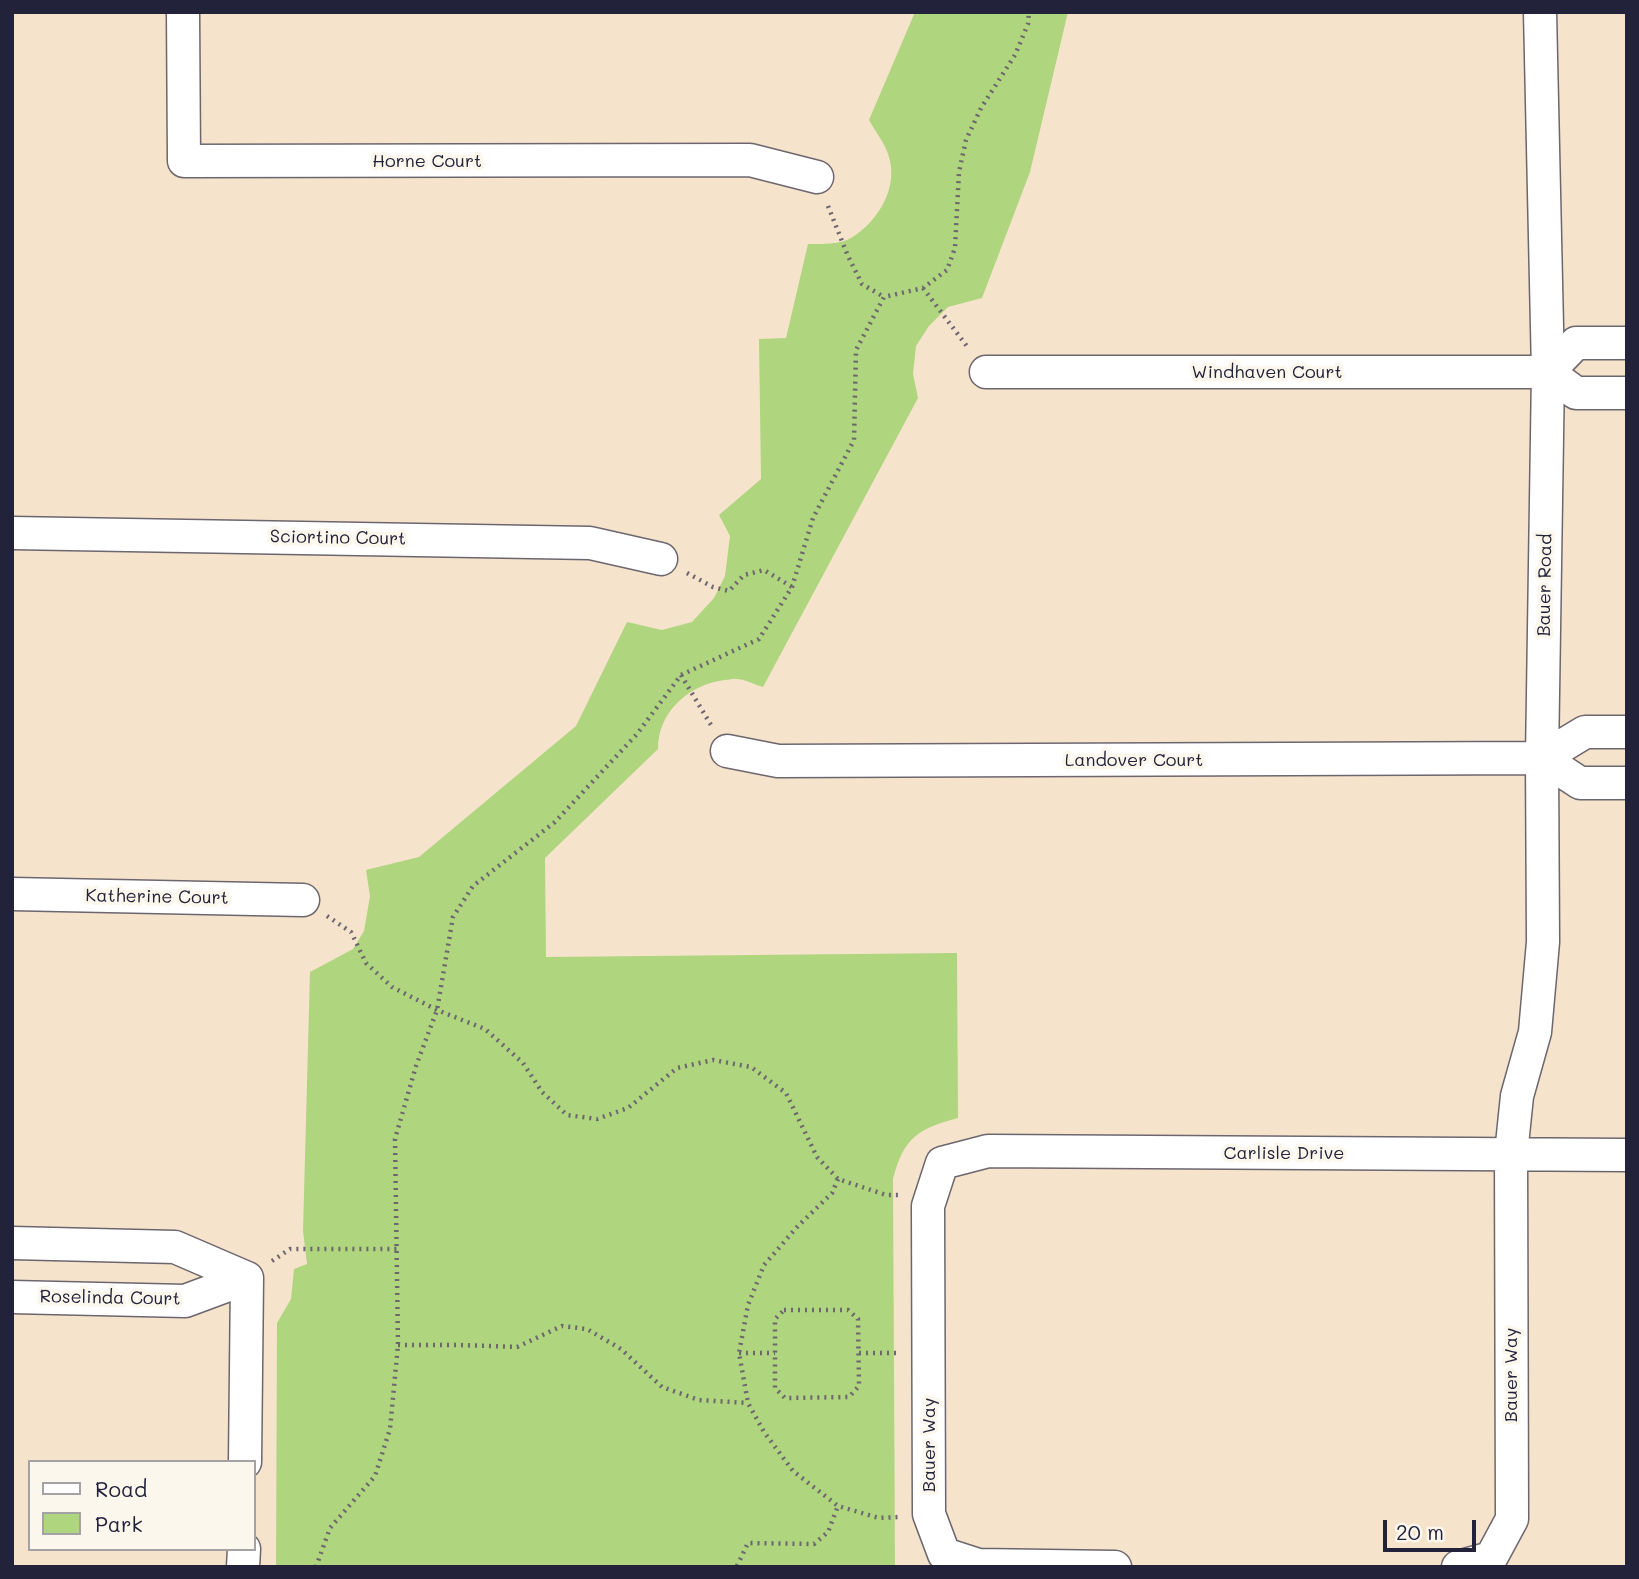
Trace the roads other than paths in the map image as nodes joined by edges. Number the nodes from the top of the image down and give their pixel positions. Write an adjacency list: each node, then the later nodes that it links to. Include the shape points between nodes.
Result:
1 (183, 12): 3 (street, Horne Court, via 184,162 750,160)
2 (1540, 12): 6 (street, Bauer Road)
3 (817, 177)
4 (1627, 343): 6 (street, via 1576,343)
5 (986, 372): 6 (street, Windhaven Court)
6 (1548, 372): 7 (street, via 1576,393); 12 (street, Bauer Road)
7 (1627, 393)
8 (12, 533): 9 (street, Sciortino Court, via 590,543)
9 (661, 559)
10 (1627, 732): 12 (street, via 1585,732)
11 (727, 751): 12 (street, Landover Court, via 778,761)
12 (1542, 758): 13 (street, via 1580,783); 16 (street, Bauer Road, via 1543,942 1535,1032 1517,1096)
13 (1627, 783)
14 (12, 894): 15 (street, Katherine Court)
15 (303, 900)
16 (1511, 1154): 17 (street, Carlisle Drive); 18 (street, Carlisle Drive, via 988,1151); 24 (street, Bauer Way, via 1512,1519 1491,1558)
17 (1627, 1155)
18 (942, 1163): 23 (street, Bauer Way, via 928,1206 929,1514 944,1554 978,1565)
19 (12, 1243): 20 (street, via 175,1247)
20 (247, 1278): 21 (street, Roselinda Court, via 186,1301); 22 (street)
21 (12, 1297)
22 (245, 1460)
23 (1115, 1567)
24 (1458, 1567)

